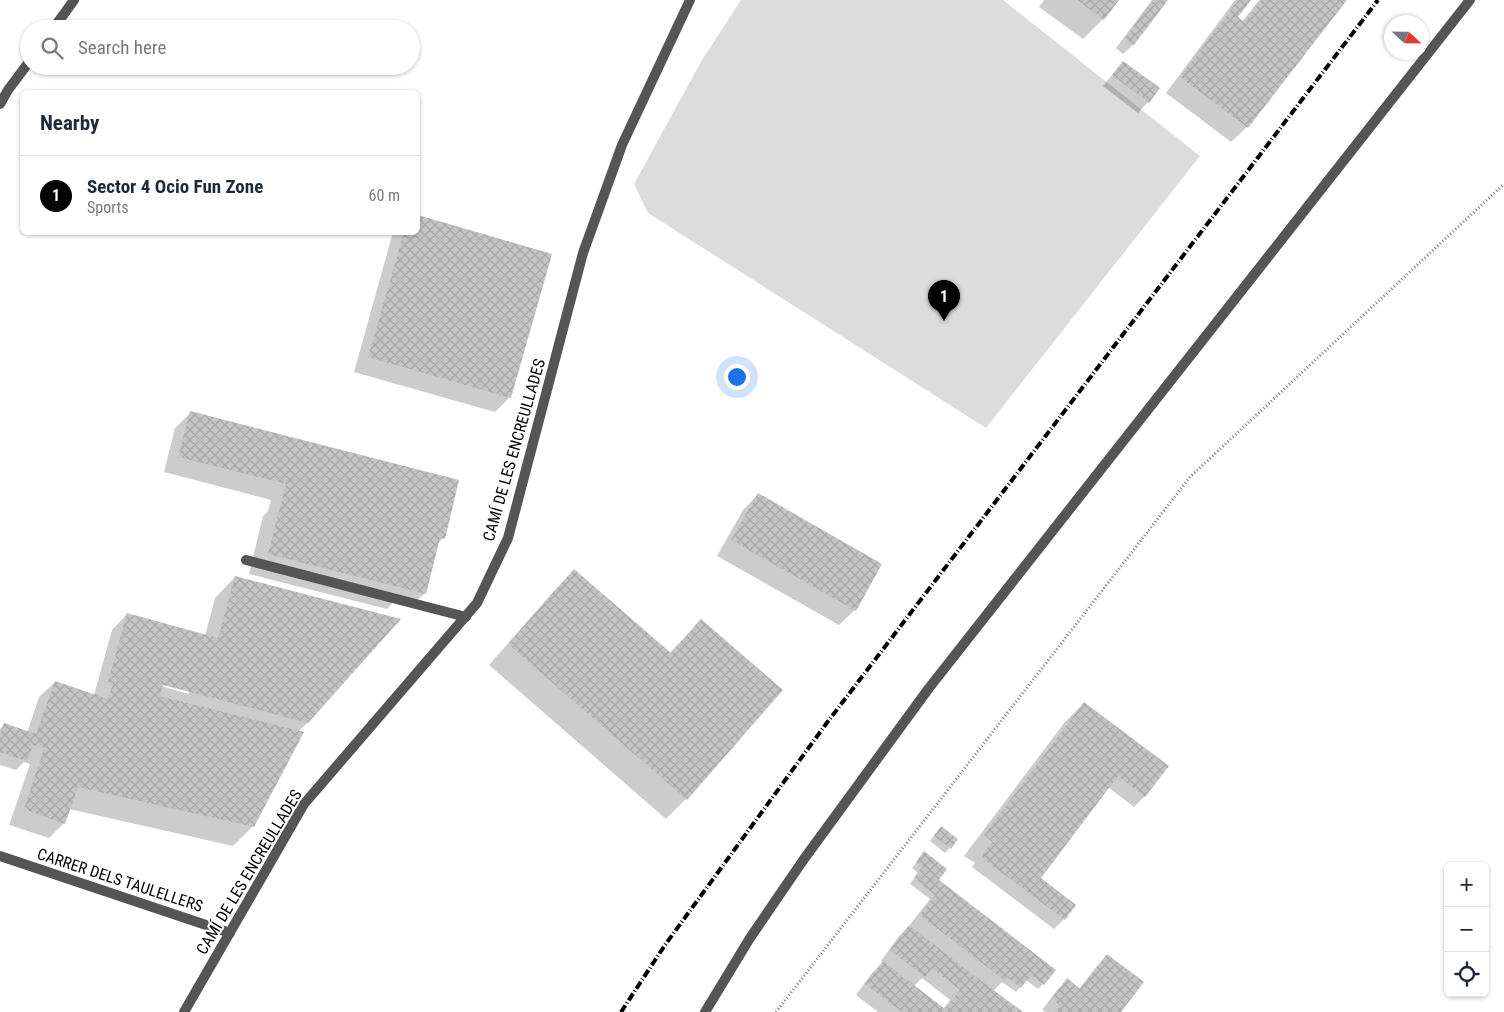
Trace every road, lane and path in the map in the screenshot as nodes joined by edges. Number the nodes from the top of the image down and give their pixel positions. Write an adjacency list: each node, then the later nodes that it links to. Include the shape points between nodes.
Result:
1 (74, 0): 4 (street)
2 (690, 0): 9 (street, CAMÍ DE LES ENCREULLADES, via 622,145 583,254 508,538 477,603)
3 (1470, 0): 13 (street, via 929,688 804,859)
4 (60, 20)
5 (20, 74): 6 (street)
6 (0, 104)
7 (1504, 184): 14 (path, via 1190,477)
8 (246, 560): 9 (street)
9 (466, 617): 11 (street, CAMÍ DE LES ENCREULLADES, via 304,804)
10 (0, 856): 11 (street, CARRER DELS TAULELLERS)
11 (230, 932): 12 (street, CAMÍ DE LES ENCREULLADES)
12 (184, 1012)
13 (705, 1012)
14 (776, 1012)

